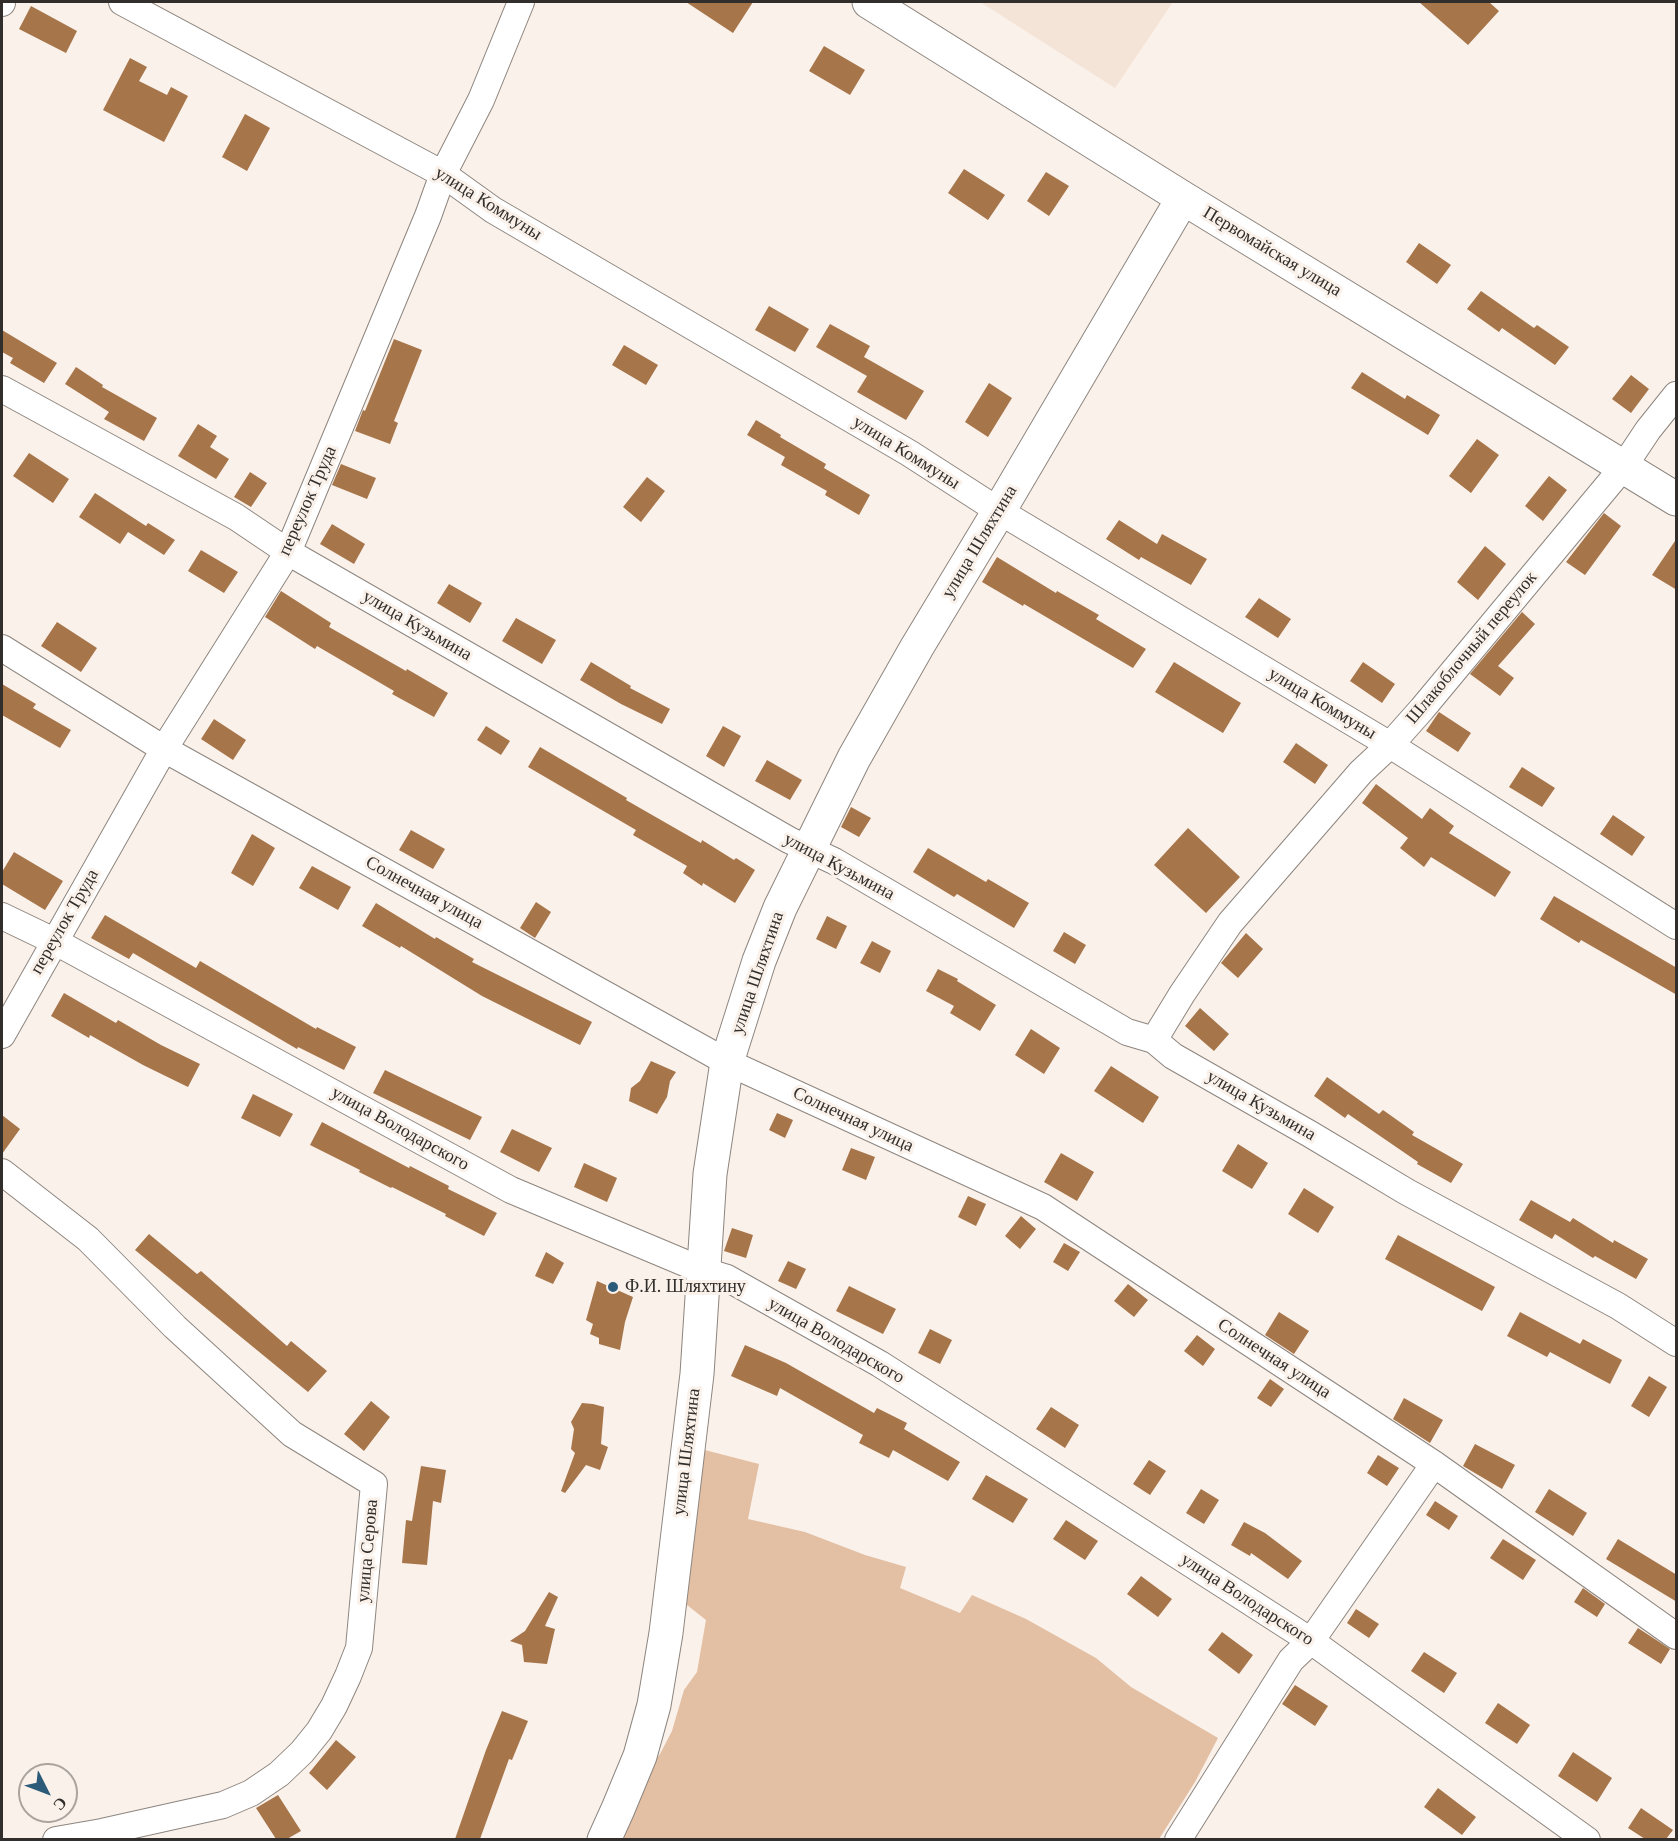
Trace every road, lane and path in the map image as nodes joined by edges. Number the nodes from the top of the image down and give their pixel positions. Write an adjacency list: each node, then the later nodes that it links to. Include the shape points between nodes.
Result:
1 (122, 2): 4 (street, улица Коммуны)
2 (521, 2): 4 (street, переулок Труда, via 481,100)
3 (869, 2): 5 (main road, Первомайская улица)
4 (443, 174): 10 (street, улица Коммуны, via 493,210 909,453); 11 (street, переулок Труда)
5 (1183, 198): 8 (main road, Первомайская улица); 10 (main road, улица Шляхтина)
6 (2, 389): 11 (street, улица Кузьмина, via 236,517)
7 (1677, 395): 8 (street, Шлакоблочный переулок)
8 (1624, 466): 9 (main road, Первомайская улица); 13 (street, Шлакоблочный переулок)
9 (1677, 499)
10 (999, 511): 13 (street, улица Коммуны); 15 (main road, улица Шляхтина, via 917,646)
11 (288, 552): 14 (street, переулок Труда); 15 (street, улица Кузьмина)
12 (2, 648): 14 (street, Солнечная улица)
13 (1390, 745): 17 (street, улица Коммуны); 20 (street, Шлакоблочный переулок, via 1361,772 1230,923)
14 (164, 749): 18 (street, переулок Труда); 21 (street, Солнечная улица)
15 (808, 850): 20 (street, улица Кузьмина, via 834,861 1127,1032); 21 (main road, улица Шляхтина, via 759,961)
16 (2, 916): 18 (street, улица Володарского)
17 (1677, 926)
18 (54, 940): 19 (street, переулок Труда); 23 (street, улица Володарского, via 511,1190)
19 (2, 1035)
20 (1154, 1040): 24 (street, улица Кузьмина, via 1173,1056 1407,1192 1618,1306)
21 (727, 1062): 23 (main road, улица Шляхтина, via 710,1174); 25 (street, Солнечная улица, via 1043,1207)
22 (2, 1172): 28 (street, улица Серова, via 88,1239 175,1327 292,1434 374,1484 359,1648 324,1723 302,1752 251,1793 223,1804)
23 (704, 1271): 27 (street, улица Володарского, via 727,1278 880,1364); 29 (main road, улица Шляхтина, via 697,1374 656,1695 640,1756)
24 (1677, 1343)
25 (1434, 1464): 26 (street, Солнечная улица); 27 (street)
26 (1677, 1636)
27 (1311, 1641): 30 (street, via 1292,1660); 31 (street, улица Володарского)
28 (56, 1839)
29 (604, 1839)
30 (1178, 1839)
31 (1587, 1839)

